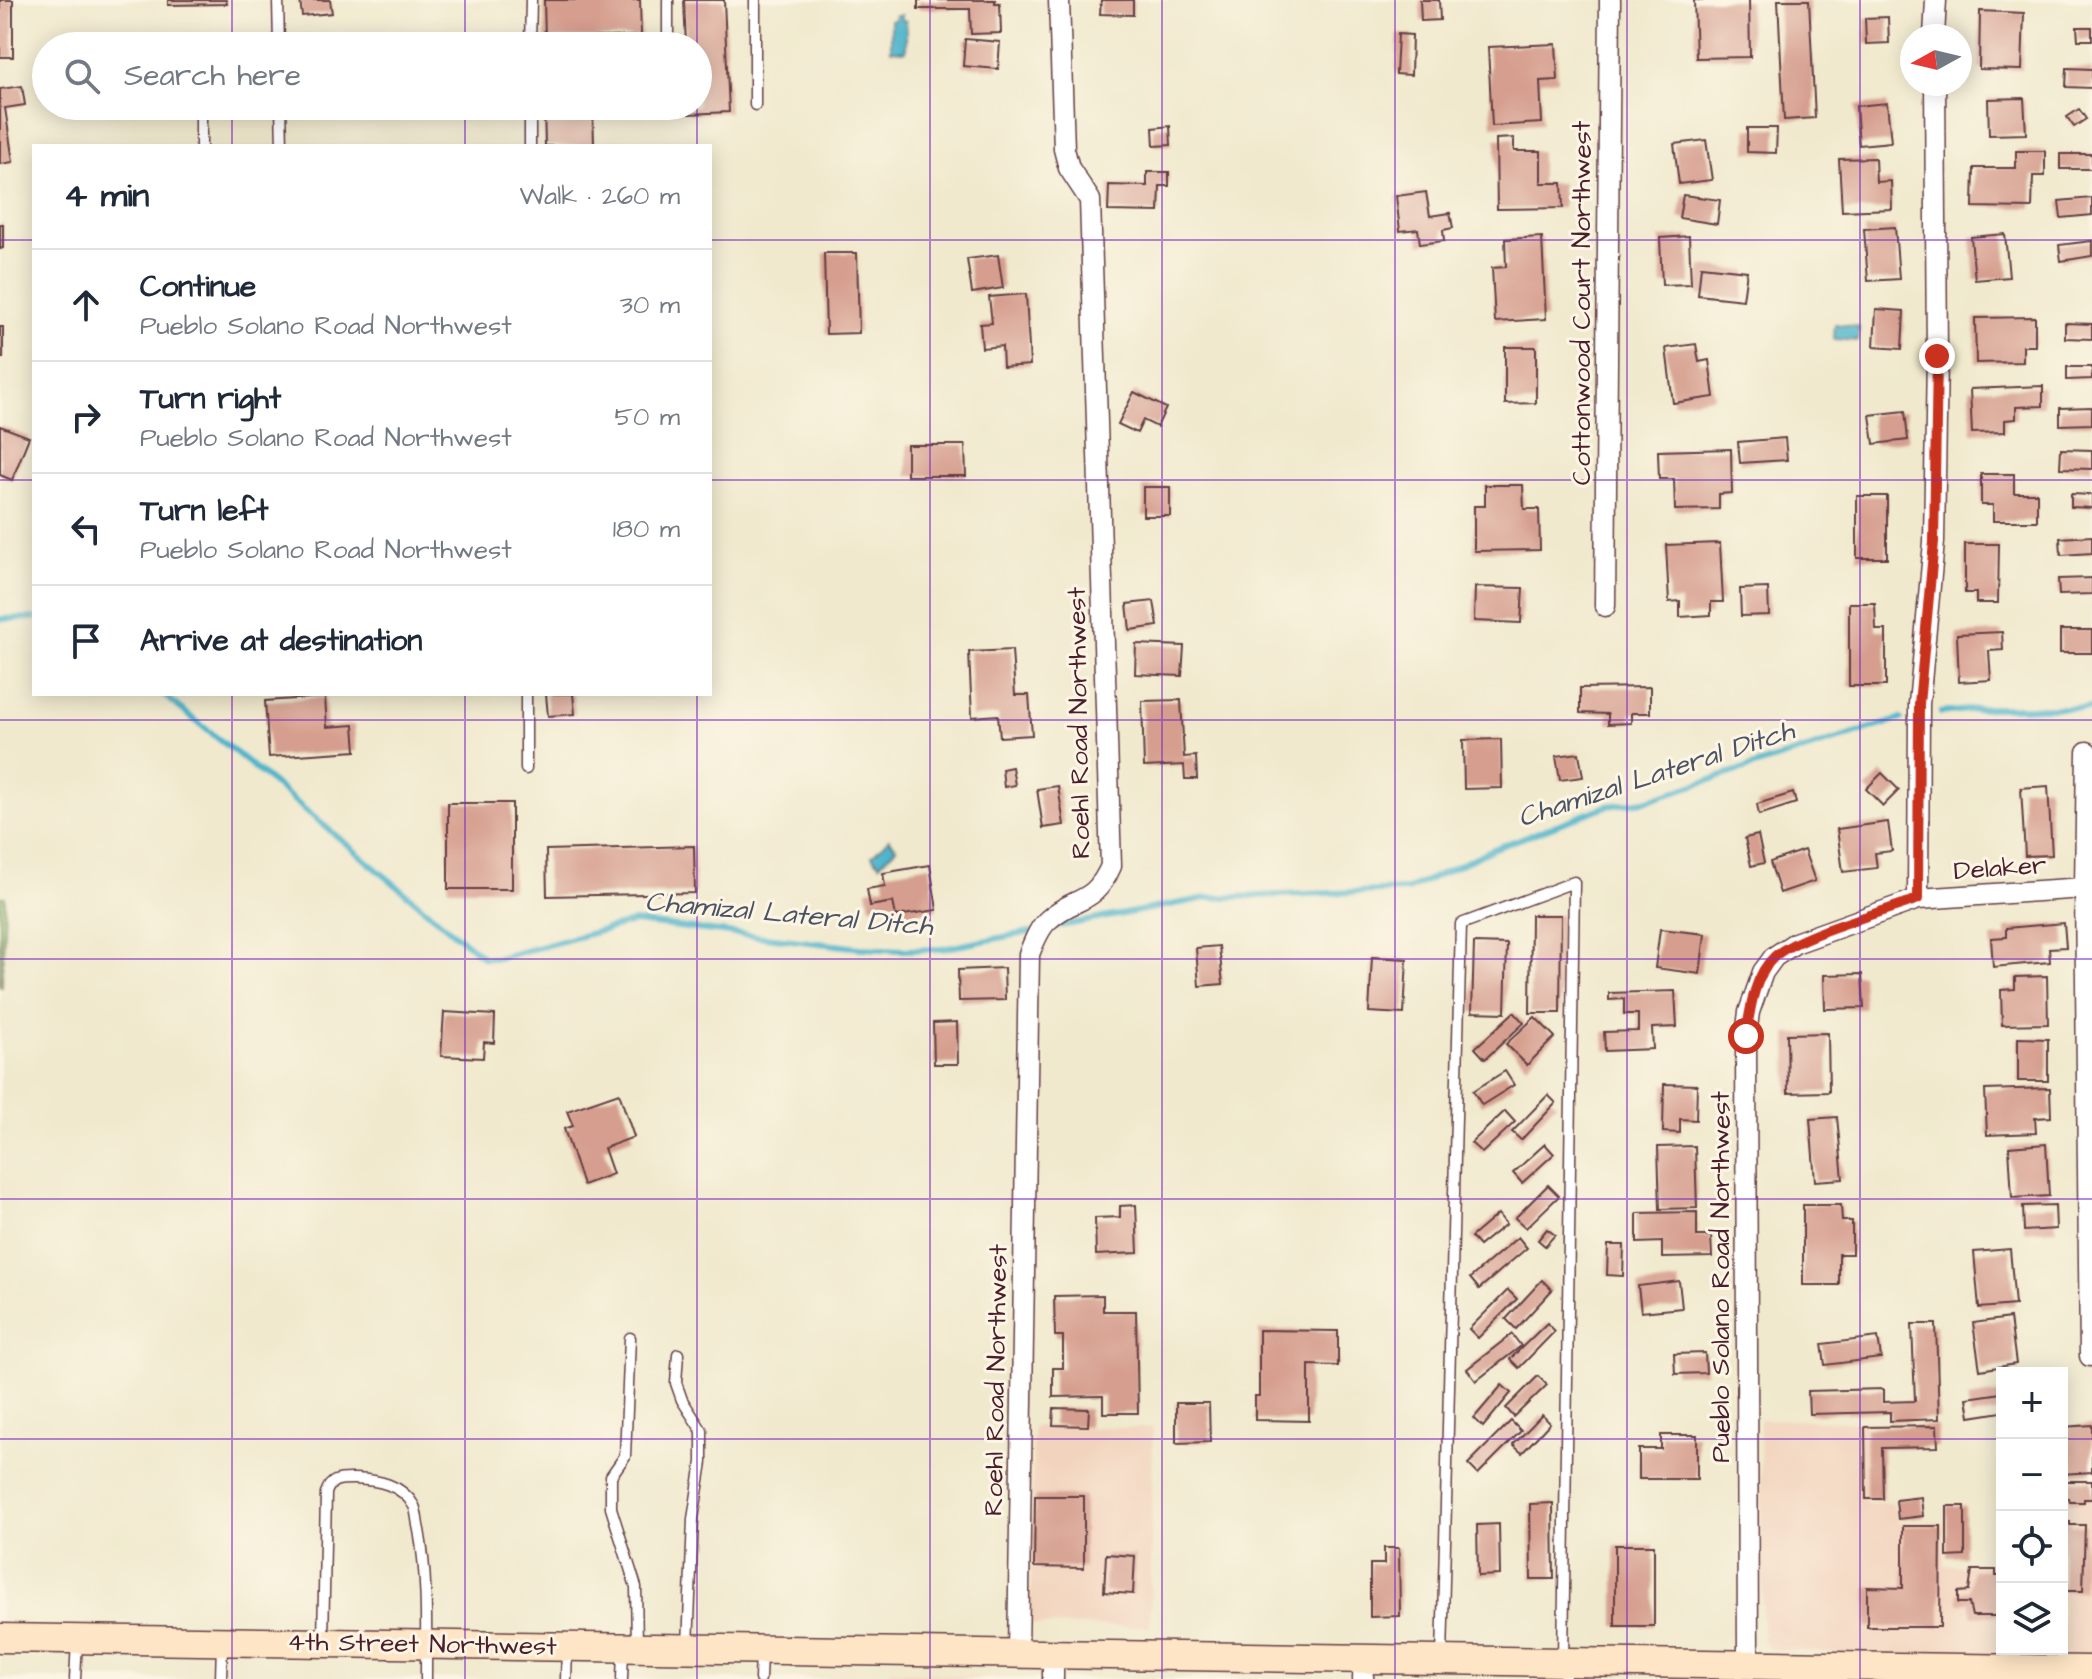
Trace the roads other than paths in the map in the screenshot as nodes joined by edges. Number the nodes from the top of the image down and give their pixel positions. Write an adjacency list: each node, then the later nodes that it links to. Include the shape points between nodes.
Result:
1 (278, 0): 9 (lane)
2 (531, 0): 10 (lane)
3 (668, 0): 11 (lane)
4 (755, 0): 13 (lane)
5 (1059, 0): 38 (street, Roehl Road Northwest, via 1064,149 1069,168 1090,200 1111,866 1102,888 1048,919 1029,954)
6 (1610, 0): 20 (street, Cottonwood Court Northwest)
7 (1936, 0): 8 (street)
8 (1935, 24)
9 (279, 32)
10 (530, 32)
11 (668, 32)
12 (1935, 96): 25 (street, via 1934,542 1919,704)
13 (755, 105)
14 (201, 120): 17 (lane)
15 (281, 120): 18 (lane)
16 (530, 120): 19 (lane)
17 (201, 144)
18 (282, 144)
19 (530, 144)
20 (1605, 606)
21 (526, 696): 23 (lane)
22 (2087, 752): 24 (street)
23 (526, 769)
24 (2085, 888): 25 (street, Delaker); 28 (street)
25 (1918, 899): 40 (street, Pueblo Solano Road Northwest, via 1784,950 1763,972 1749,1012)
26 (630, 1338): 35 (lane, via 625,1456 611,1476 611,1508 636,1587)
27 (678, 1354): 36 (lane, via 676,1383 702,1431)
28 (2090, 1356)
29 (0, 1638): 30 (main road, 4th Street Northwest)
30 (77, 1639): 31 (main road, 4th Street Northwest); 46 (lane)
31 (222, 1641): 32 (main road, 4th Street Northwest); 47 (lane)
32 (323, 1643): 33 (main road, 4th Street Northwest); 33 (lane, via 326,1493 334,1480 342,1479 385,1481 414,1506 423,1562)
33 (426, 1646): 34 (main road, 4th Street Northwest); 48 (lane)
34 (567, 1647): 35 (main road, 4th Street Northwest); 49 (lane)
35 (630, 1648): 36 (main road, 4th Street Northwest); 50 (lane)
36 (688, 1649): 37 (main road, 4th Street Northwest)
37 (761, 1650): 38 (main road, 4th Street Northwest); 51 (lane)
38 (1018, 1654): 41 (main road, 4th Street Northwest)
39 (1442, 1660): 42 (main road, 4th Street Northwest); 43 (main road, 4th Street Northwest); 43 (lane, via 1461,924 1574,882)
40 (1748, 1663): 43 (main road, 4th Street Northwest); 45 (main road, 4th Street Northwest)
41 (1053, 1667): 42 (main road, 4th Street Northwest)
42 (1364, 1669)
43 (1564, 1670)
44 (2092, 1670): 45 (main road, 4th Street Northwest)
45 (1850, 1673)
46 (75, 1679)
47 (221, 1679)
48 (426, 1679)
49 (566, 1679)
50 (622, 1679)
51 (760, 1679)

